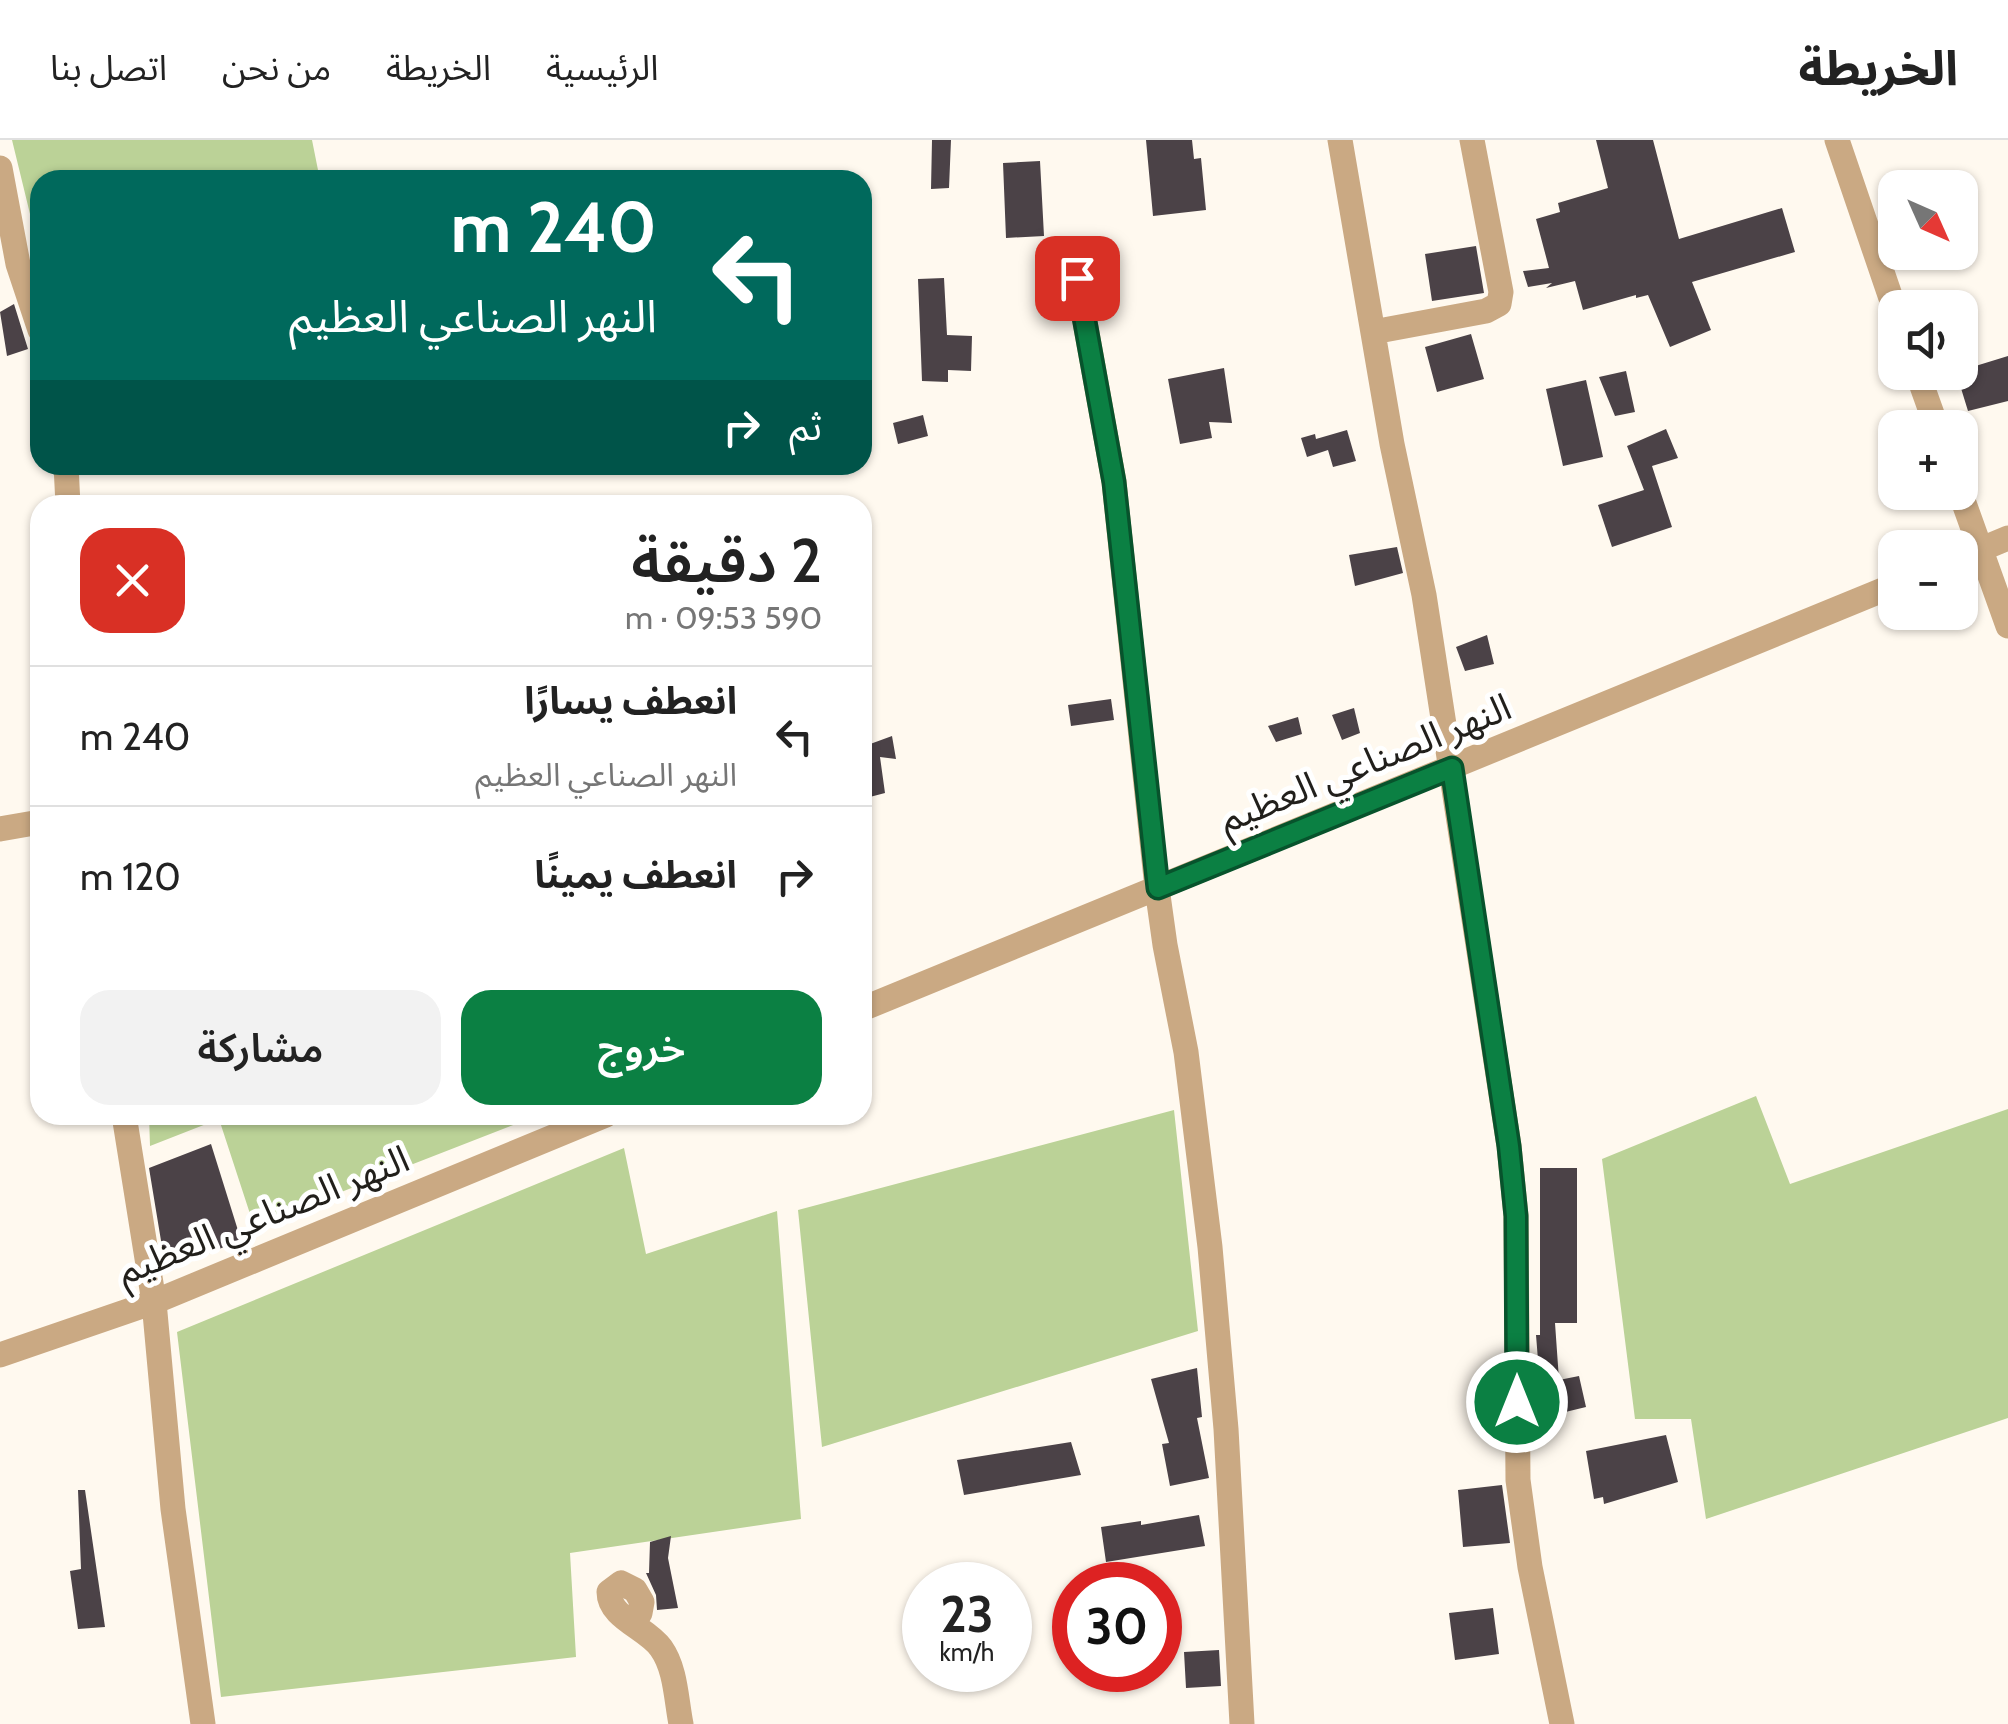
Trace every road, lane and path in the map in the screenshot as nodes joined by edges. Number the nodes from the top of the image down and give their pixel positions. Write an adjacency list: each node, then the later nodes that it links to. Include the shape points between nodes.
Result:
1 (1340, 140): 8 (street)
2 (1472, 140): 8 (street, via 1498,304)
3 (1837, 140): 6 (street)
4 (0, 168): 7 (street)
5 (1077, 278): 17 (street, via 1114,482)
6 (1888, 290)
7 (30, 300)
8 (1373, 332): 14 (street)
9 (2008, 538): 10 (street)
10 (1978, 551)
11 (1978, 569): 13 (street)
12 (1878, 592): 14 (street, النهر الصناعي العظيم)
13 (2008, 626)
14 (1452, 768): 17 (street, النهر الصناعي العظيم); 27 (street, via 1516,1216 1518,1480)
15 (30, 824): 16 (street)
16 (0, 829)
17 (1158, 888): 18 (street, النهر الصناعي العظيم); 26 (street, via 1210,1248)
18 (872, 1005)
19 (126, 1125): 21 (street)
20 (582, 1125): 21 (street, النهر الصناعي العظيم)
21 (154, 1302): 22 (street, النهر الصناعي العظيم); 24 (street, via 173,1509)
22 (0, 1355)
23 (628, 1618): 25 (street, via 658,1643 670,1664)
24 (203, 1724)
25 (680, 1724)
26 (1242, 1724)
27 (1562, 1724)

